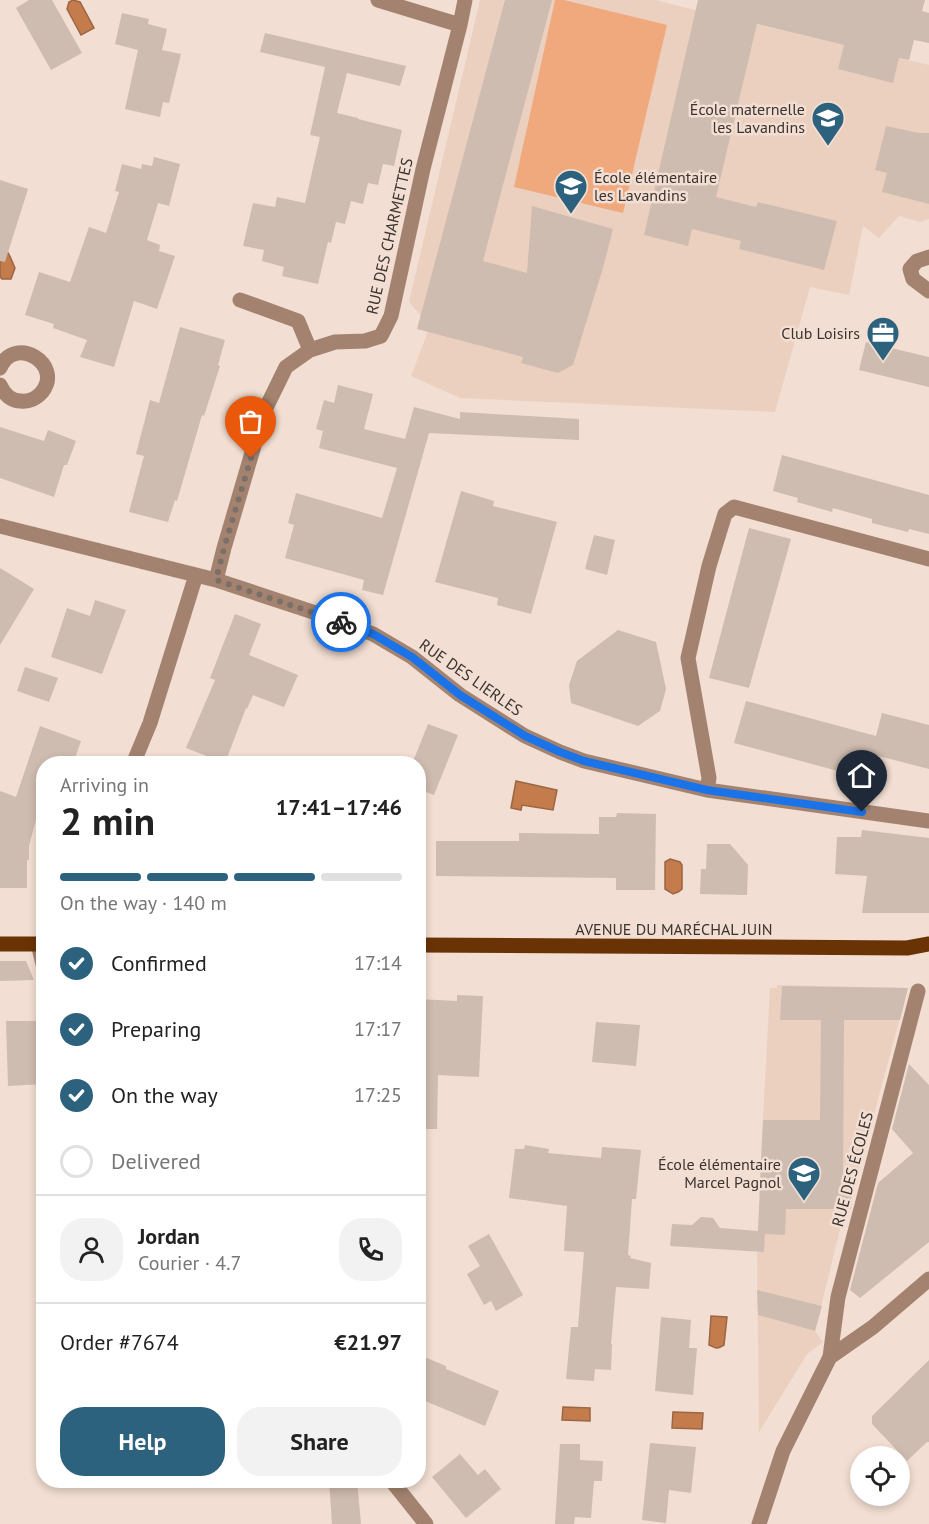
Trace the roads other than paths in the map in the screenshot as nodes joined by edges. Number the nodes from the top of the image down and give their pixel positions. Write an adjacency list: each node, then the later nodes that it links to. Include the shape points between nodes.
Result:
1 (378, 0): 3 (street)
2 (465, 0): 3 (street, RUE DES CHARMETTES)
3 (460, 24): 7 (street, RUE DES CHARMETTES, via 391,316 381,336 335,342)
4 (929, 257): 5 (street, via 917,261 910,269 913,279)
5 (929, 291)
6 (240, 300): 7 (street, via 298,321)
7 (310, 350): 13 (street, RUE DES CHARMETTES, via 286,367 264,412)
8 (0, 368): 9 (street, via 9,357 27,353 43,363 47,382 37,397 28,401 9,398)
9 (0, 385)
10 (0, 526): 12 (street, RUE DES LIERLES)
11 (929, 559): 15 (street, via 735,507 725,514 688,658 709,778)
12 (196, 575): 13 (street, RUE DES LIERLES); 14 (street)
13 (216, 580): 15 (street, RUE DES LIERLES, via 373,634 412,657 460,695 525,736 560,752)
14 (136, 756)
15 (707, 790): 16 (street, RUE DES LIERLES)
16 (929, 821)
17 (0, 944): 18 (main road)
18 (36, 944)
19 (929, 944): 20 (main road, AVENUE DU MARÉCHAL JUIN, via 907,948)
20 (426, 945)
21 (918, 990): 23 (street, RUE DES ÉCOLES, via 840,1288)
22 (929, 1280): 23 (street)
23 (830, 1357): 26 (street, via 783,1451)
24 (397, 1488): 25 (street)
25 (426, 1524)
26 (759, 1524)

